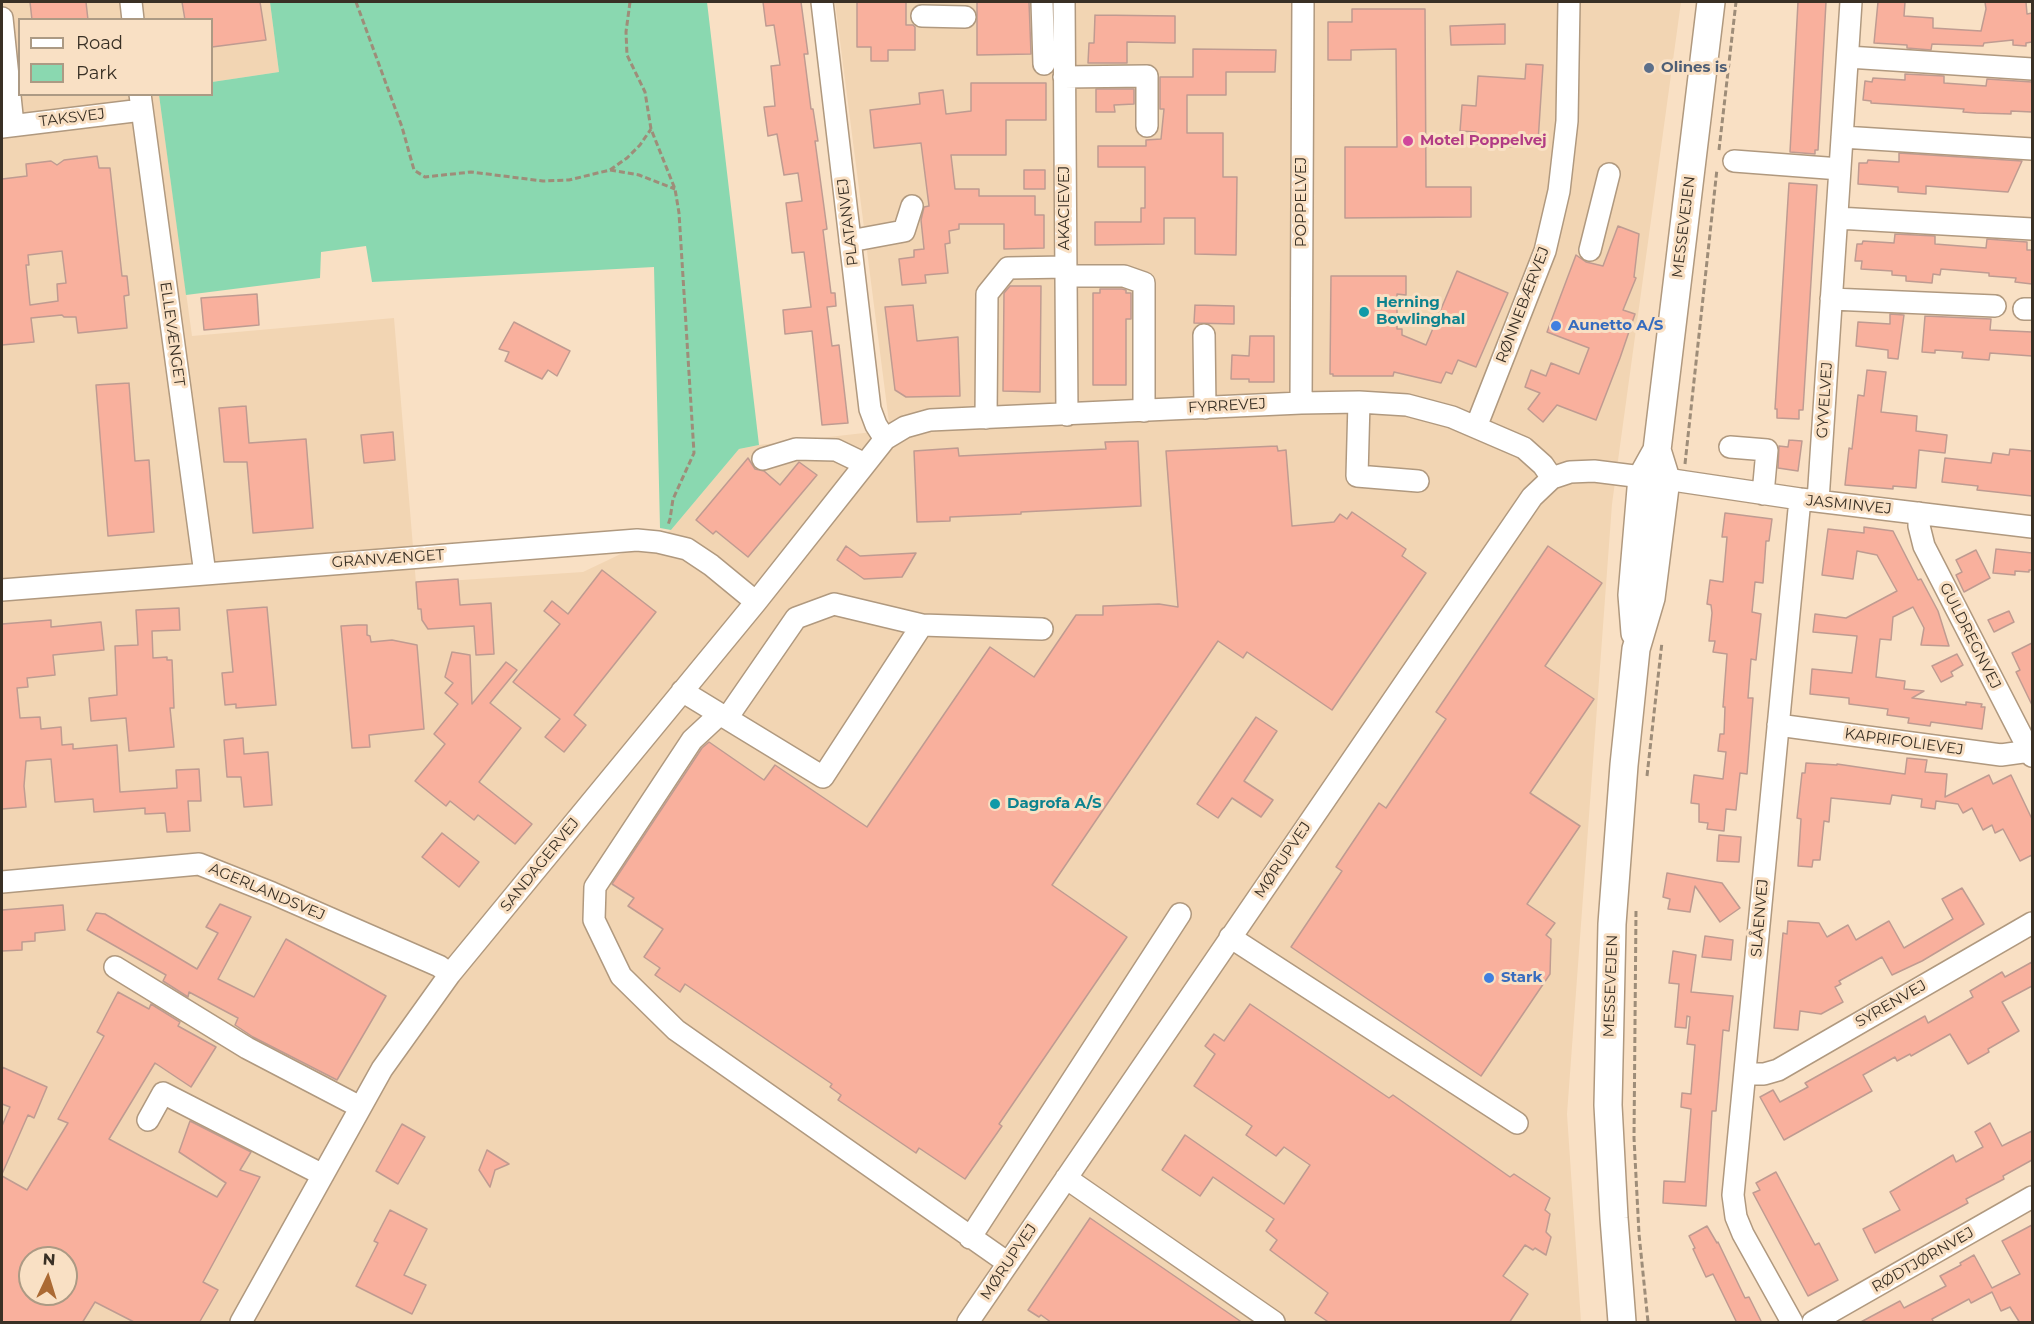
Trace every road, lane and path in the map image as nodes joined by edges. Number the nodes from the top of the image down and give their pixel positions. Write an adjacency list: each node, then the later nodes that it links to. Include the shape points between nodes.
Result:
1 (131, 2): 14 (street)
2 (356, 2): 27 (path, via 414,170 425,177 471,172 543,181 569,180)
3 (630, 2): 22 (path, via 627,55 645,92)
4 (822, 2): 33 (street, PLATANVEJ)
5 (1042, 2): 16 (street)
6 (1064, 2): 18 (street, AKACIEVEJ)
7 (1303, 2): 40 (street, POPPELVEJ)
8 (1569, 2): 45 (street, RØNNEBÆRVEJ, via 1567,121 1559,191 1545,251)
9 (1717, 2): 25 (path); 51 (main road, MESSEVEJEN, via 1657,450)
10 (1851, 2): 15 (street, GYVELVEJ)
11 (922, 16): 12 (street)
12 (964, 17)
13 (2, 18): 20 (street)
14 (133, 18)
15 (1848, 57): 17 (street); 23 (street, GYVELVEJ)
16 (1044, 64)
17 (2032, 69)
18 (1064, 77): 21 (street, via 1147,76); 35 (street, AKACIEVEJ)
19 (141, 102): 20 (street, TAKSVEJ); 58 (street, ELLEVÆNGET)
20 (7, 126)
21 (1147, 126)
22 (651, 129): 27 (path, via 640,145); 29 (path)
23 (1842, 137): 24 (street); 26 (street, GYVELVEJ)
24 (2032, 149)
25 (1723, 159): 26 (street); 51 (path, via 1686,442)
26 (1840, 169): 31 (street, GYVELVEJ)
27 (610, 170): 29 (path, via 639,175)
28 (1609, 174): 34 (street)
29 (675, 189): 57 (path, via 694,453 672,499 670,519)
30 (912, 206): 33 (street, via 904,231)
31 (1837, 218): 32 (street); 36 (street, GYVELVEJ)
32 (2032, 229)
33 (850, 241): 46 (street, PLATANVEJ, via 870,409)
34 (1590, 250)
35 (1066, 271): 42 (street, via 1124,276 1144,283); 43 (street, AKACIEVEJ); 44 (street, via 1008,268 987,294)
36 (1832, 298): 37 (street); 54 (street, GYVELVEJ)
37 (1995, 306)
38 (1204, 335): 41 (street)
39 (1359, 402): 40 (street, FYRREVEJ); 45 (street, FYRREVEJ, via 1407,405); 52 (street, via 1357,476)
40 (1301, 403): 41 (street, FYRREVEJ)
41 (1205, 408): 42 (street, FYRREVEJ)
42 (1144, 411): 43 (street, FYRREVEJ)
43 (1067, 415): 44 (street, FYRREVEJ)
44 (986, 418): 46 (street, FYRREVEJ, via 930,420 905,427)
45 (1476, 427): 50 (street, FYRREVEJ, via 1524,448)
46 (885, 439): 49 (street, SANDAGERVEJ)
47 (1730, 447): 53 (street, via 1767,450)
48 (763, 459): 49 (street, via 796,449 836,450)
49 (865, 464): 60 (street, SANDAGERVEJ)
50 (1552, 478): 51 (street, via 1594,471); 73 (street, MØRUPVEJ, via 1528,503)
51 (1664, 479): 53 (street, JASMINVEJ); 88 (main road, MESSEVEJEN, via 1632,595 1636,650 1612,924 1608,1105)
52 (1418, 481)
53 (1763, 494): 54 (street, JASMINVEJ)
54 (1809, 500): 55 (street, JASMINVEJ); 66 (street, SLÅENVEJ)
55 (1919, 513): 56 (street, JASMINVEJ); 67 (street, GULDREGNVEJ, via 1924,546)
56 (2032, 527)
57 (658, 542): 58 (street, GRANVÆNGET, via 638,540); 60 (street, GRANVÆNGET, via 687,549)
58 (205, 574): 59 (street, GRANVÆNGET)
59 (2, 590)
60 (756, 602): 64 (street, SANDAGERVEJ)
61 (922, 625): 62 (street); 65 (street, via 834,604 796,618); 65 (street, via 823,777)
62 (1042, 628)
63 (1662, 638): 68 (path)
64 (682, 691): 65 (street); 75 (street, SANDAGERVEJ)
65 (723, 716): 83 (street, via 692,740 595,887 594,920 621,976 676,1030)
66 (1778, 724): 67 (street, KAPRIFOLIEVEJ, via 2001,755); 76 (street, SLÅENVEJ)
67 (2031, 754)
68 (1647, 776)
69 (2, 882): 75 (street, AGERLANDSVEJ, via 199,864)
70 (1637, 904): 89 (path, via 1634,1138)
71 (1180, 914): 83 (street)
72 (2032, 922): 76 (street, SYRENVEJ, via 1778,1070)
73 (1230, 938): 79 (street); 81 (street, MØRUPVEJ)
74 (115, 968): 77 (street, via 247,1048)
75 (450, 974): 77 (street, SANDAGERVEJ, via 382,1069)
76 (1745, 1074): 90 (street, SLÅENVEJ, via 1733,1195 1736,1217)
77 (360, 1107): 80 (street, SANDAGERVEJ)
78 (148, 1120): 80 (street, via 163,1093)
79 (1516, 1122)
80 (323, 1175): 86 (street, SANDAGERVEJ)
81 (1066, 1178): 84 (street, MØRUPVEJ); 87 (street)
82 (2032, 1197): 91 (street, RØDTJØRNVEJ)
83 (970, 1238): 84 (street)
84 (1008, 1263): 85 (street, MØRUPVEJ)
85 (975, 1320)
86 (241, 1323)
87 (1274, 1323)
88 (1622, 1323)
89 (1648, 1323)
90 (1792, 1323)
91 (1812, 1323)

